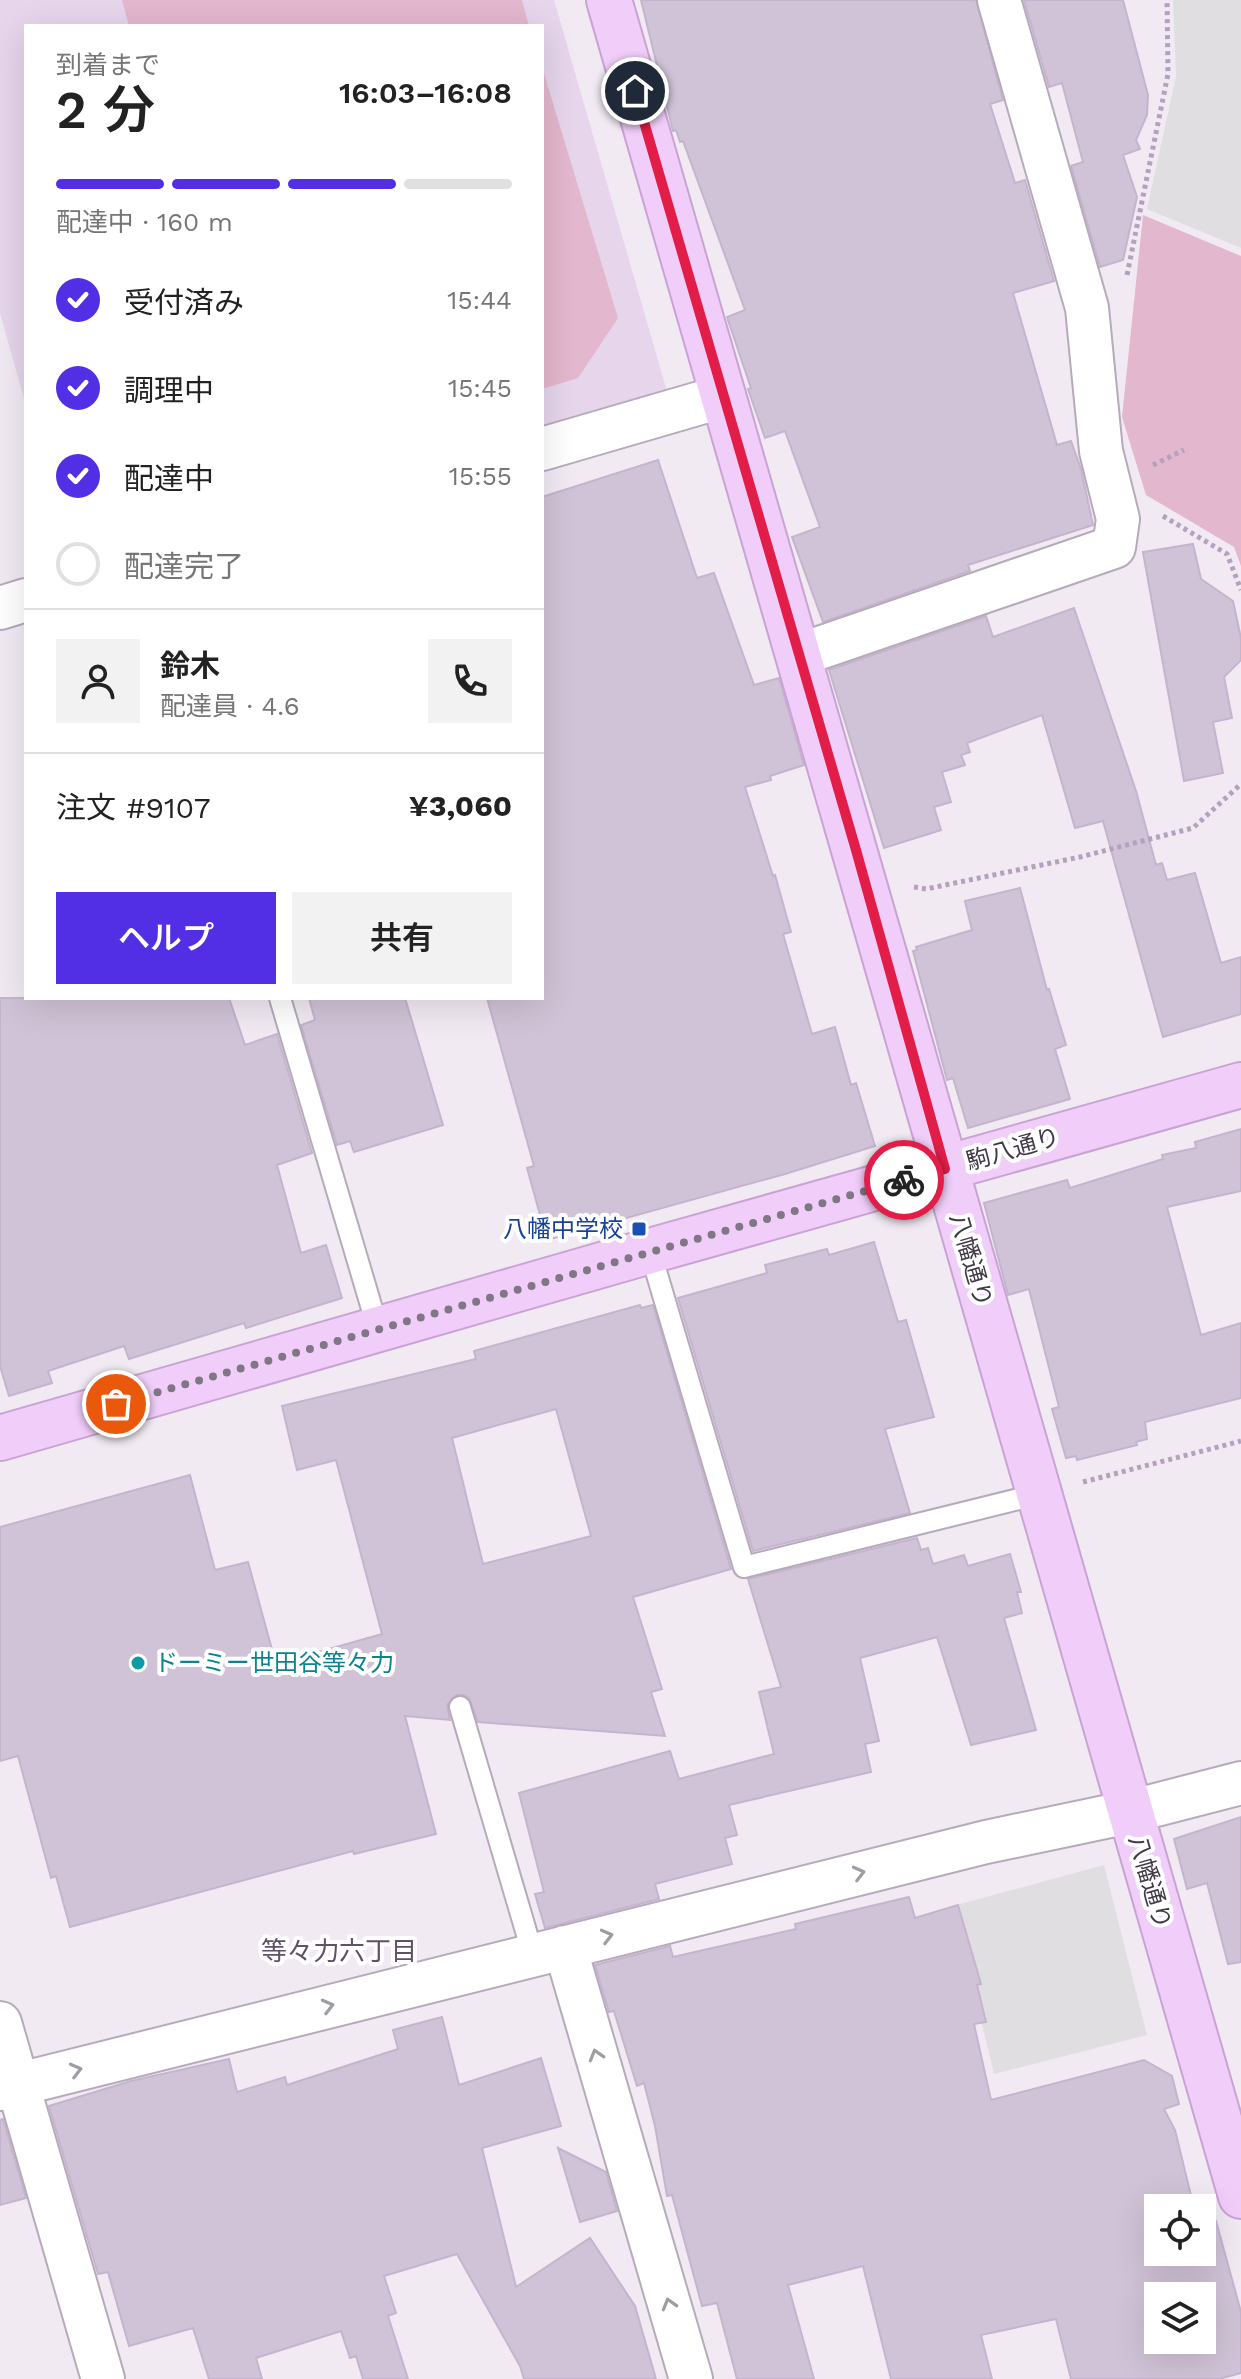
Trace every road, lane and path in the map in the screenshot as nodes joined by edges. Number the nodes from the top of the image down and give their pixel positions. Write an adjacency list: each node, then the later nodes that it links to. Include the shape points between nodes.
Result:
1 (609, 0): 5 (street, 八幡通り)
2 (999, 0): 13 (street, via 1087,308 1101,451 1118,519 1114,547)
3 (1167, 0): 4 (path, via 1168,74)
4 (1126, 281)
5 (724, 396): 6 (street); 13 (street, 八幡通り)
6 (544, 448)
7 (1184, 450): 8 (path)
8 (1146, 468)
9 (1154, 511): 10 (path, via 1227,554)
10 (1241, 590)
11 (24, 601): 12 (street)
12 (0, 608)
13 (799, 655): 15 (street, 八幡通り)
14 (1241, 784): 15 (path, via 1193,828 1080,857 926,889)
15 (864, 878): 18 (street, 八幡通り)
16 (281, 1000): 20 (lane)
17 (1241, 1085): 18 (street, 駒八通り)
18 (945, 1169): 19 (street, 駒八通り); 23 (street, 八幡通り)
19 (650, 1251): 20 (street, 駒八通り); 23 (lane, via 744,1567)
20 (378, 1329): 21 (street, 駒八通り)
21 (0, 1438)
22 (1241, 1441): 23 (path)
23 (1039, 1494): 26 (street, 八幡通り)
24 (460, 1707): 27 (lane)
25 (1241, 1783): 26 (street)
26 (1129, 1812): 27 (street, one-way to 26, via 986,1842); 30 (street, 八幡通り)
27 (549, 1951): 29 (street, one-way to 27); 32 (street, one-way to 27)
28 (0, 2023): 29 (street)
29 (9, 2086): 31 (street)
30 (1241, 2196)
31 (103, 2379)
32 (691, 2379)

